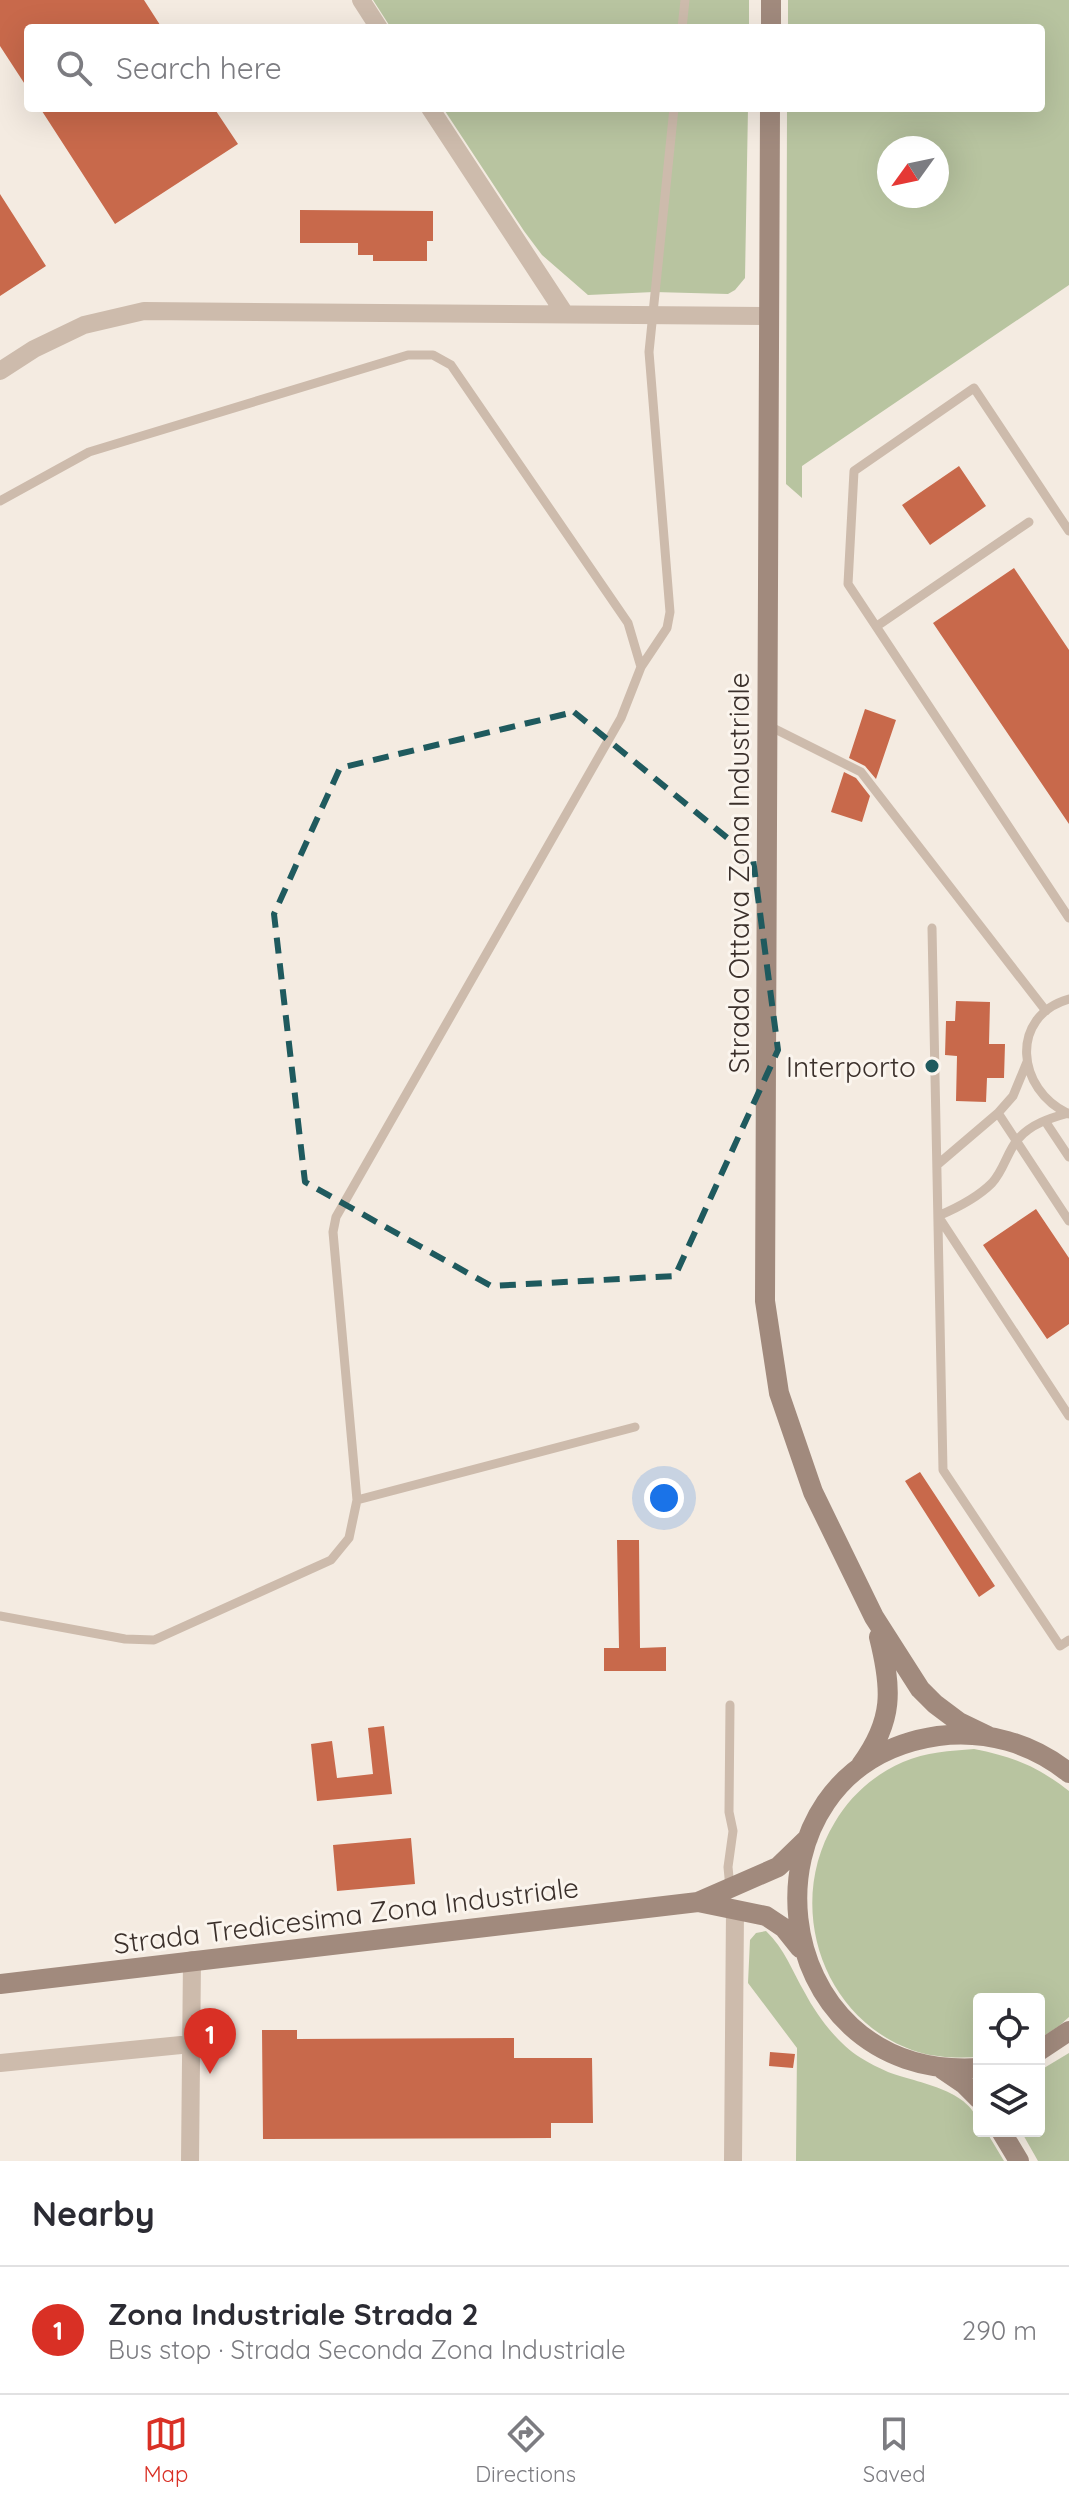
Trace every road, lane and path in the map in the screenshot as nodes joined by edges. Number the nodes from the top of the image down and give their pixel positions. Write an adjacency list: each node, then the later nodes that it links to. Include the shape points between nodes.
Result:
1 (361, 0): 4 (street)
2 (685, 0): 5 (lane)
3 (771, 0): 6 (main road)
4 (376, 24)
5 (682, 24)
6 (771, 24)
7 (433, 112): 10 (street)
8 (674, 112): 11 (lane)
9 (770, 112): 12 (main road, Strada Ottava Zona Industriale)
10 (565, 314): 11 (street); 13 (street, via 144,311 84,325)
11 (653, 315): 12 (street); 18 (lane, via 649,352 670,612 667,628)
12 (769, 316): 19 (main road, Strada Ottava Zona Industriale)
13 (0, 371)
14 (0, 501): 18 (lane, via 89,452 408,355 433,355 451,365 628,623)
15 (1029, 522): 17 (lane)
16 (1069, 531): 17 (lane, via 974,388 854,471 848,584)
17 (877, 626): 20 (lane)
18 (641, 667): 36 (lane, via 621,718 336,1217 333,1232)
19 (766, 724): 23 (lane, via 861,772); 38 (main road, Strada Ottava Zona Industriale, via 765,1301 779,1393 808,1478)
20 (1069, 918)
21 (932, 928): 30 (lane)
22 (1069, 999): 23 (lane)
23 (1046, 1011): 24 (lane, via 1034,1026)
24 (1027, 1062): 25 (lane, via 1013,1096); 26 (lane, via 1040,1094)
25 (998, 1113): 28 (lane); 30 (lane)
26 (1069, 1114): 27 (lane)
27 (1045, 1121): 28 (lane); 29 (lane)
28 (1017, 1140): 31 (lane, via 991,1184 961,1207); 32 (lane)
29 (1069, 1157)
30 (937, 1165): 31 (lane)
31 (938, 1216): 33 (lane); 39 (lane, via 943,1470 1060,1646)
32 (1069, 1221)
33 (1066, 1403): 34 (lane)
34 (1069, 1416)
35 (635, 1427): 36 (lane)
36 (357, 1500): 37 (lane, via 349,1538 331,1560 154,1640)
37 (0, 1616)
38 (874, 1617): 41 (main road, via 920,1689 959,1722); 43 (main road, via 889,1677 887,1710 874,1747)
39 (1069, 1640)
40 (730, 1705): 45 (lane)
41 (988, 1736): 42 (main road, via 1036,1751); 43 (main road, via 948,1735 910,1743)
42 (1069, 1773)
43 (853, 1776): 44 (main road, via 827,1804)
44 (808, 1838): 45 (main road, via 778,1867); 48 (main road, via 796,1890)
45 (730, 1888): 46 (main road)
46 (698, 1902): 47 (main road); 49 (main road, Strada Tredicesima Zona Industriale)
47 (735, 1910): 48 (main road, via 766,1916 784,1928); 60 (street)
48 (805, 1955): 55 (main road, via 822,1990 856,2030 901,2057)
49 (192, 1960): 50 (main road, Strada Tredicesima Zona Industriale); 52 (street)
50 (0, 1984)
51 (1069, 2031): 53 (main road)
52 (191, 2044): 54 (street); 59 (street)
53 (1045, 2047)
54 (0, 2063)
55 (938, 2067): 56 (main road); 57 (main road)
56 (973, 2068)
57 (973, 2093)
58 (1005, 2137): 61 (main road)
59 (190, 2161)
60 (733, 2161)
61 (1019, 2161)

